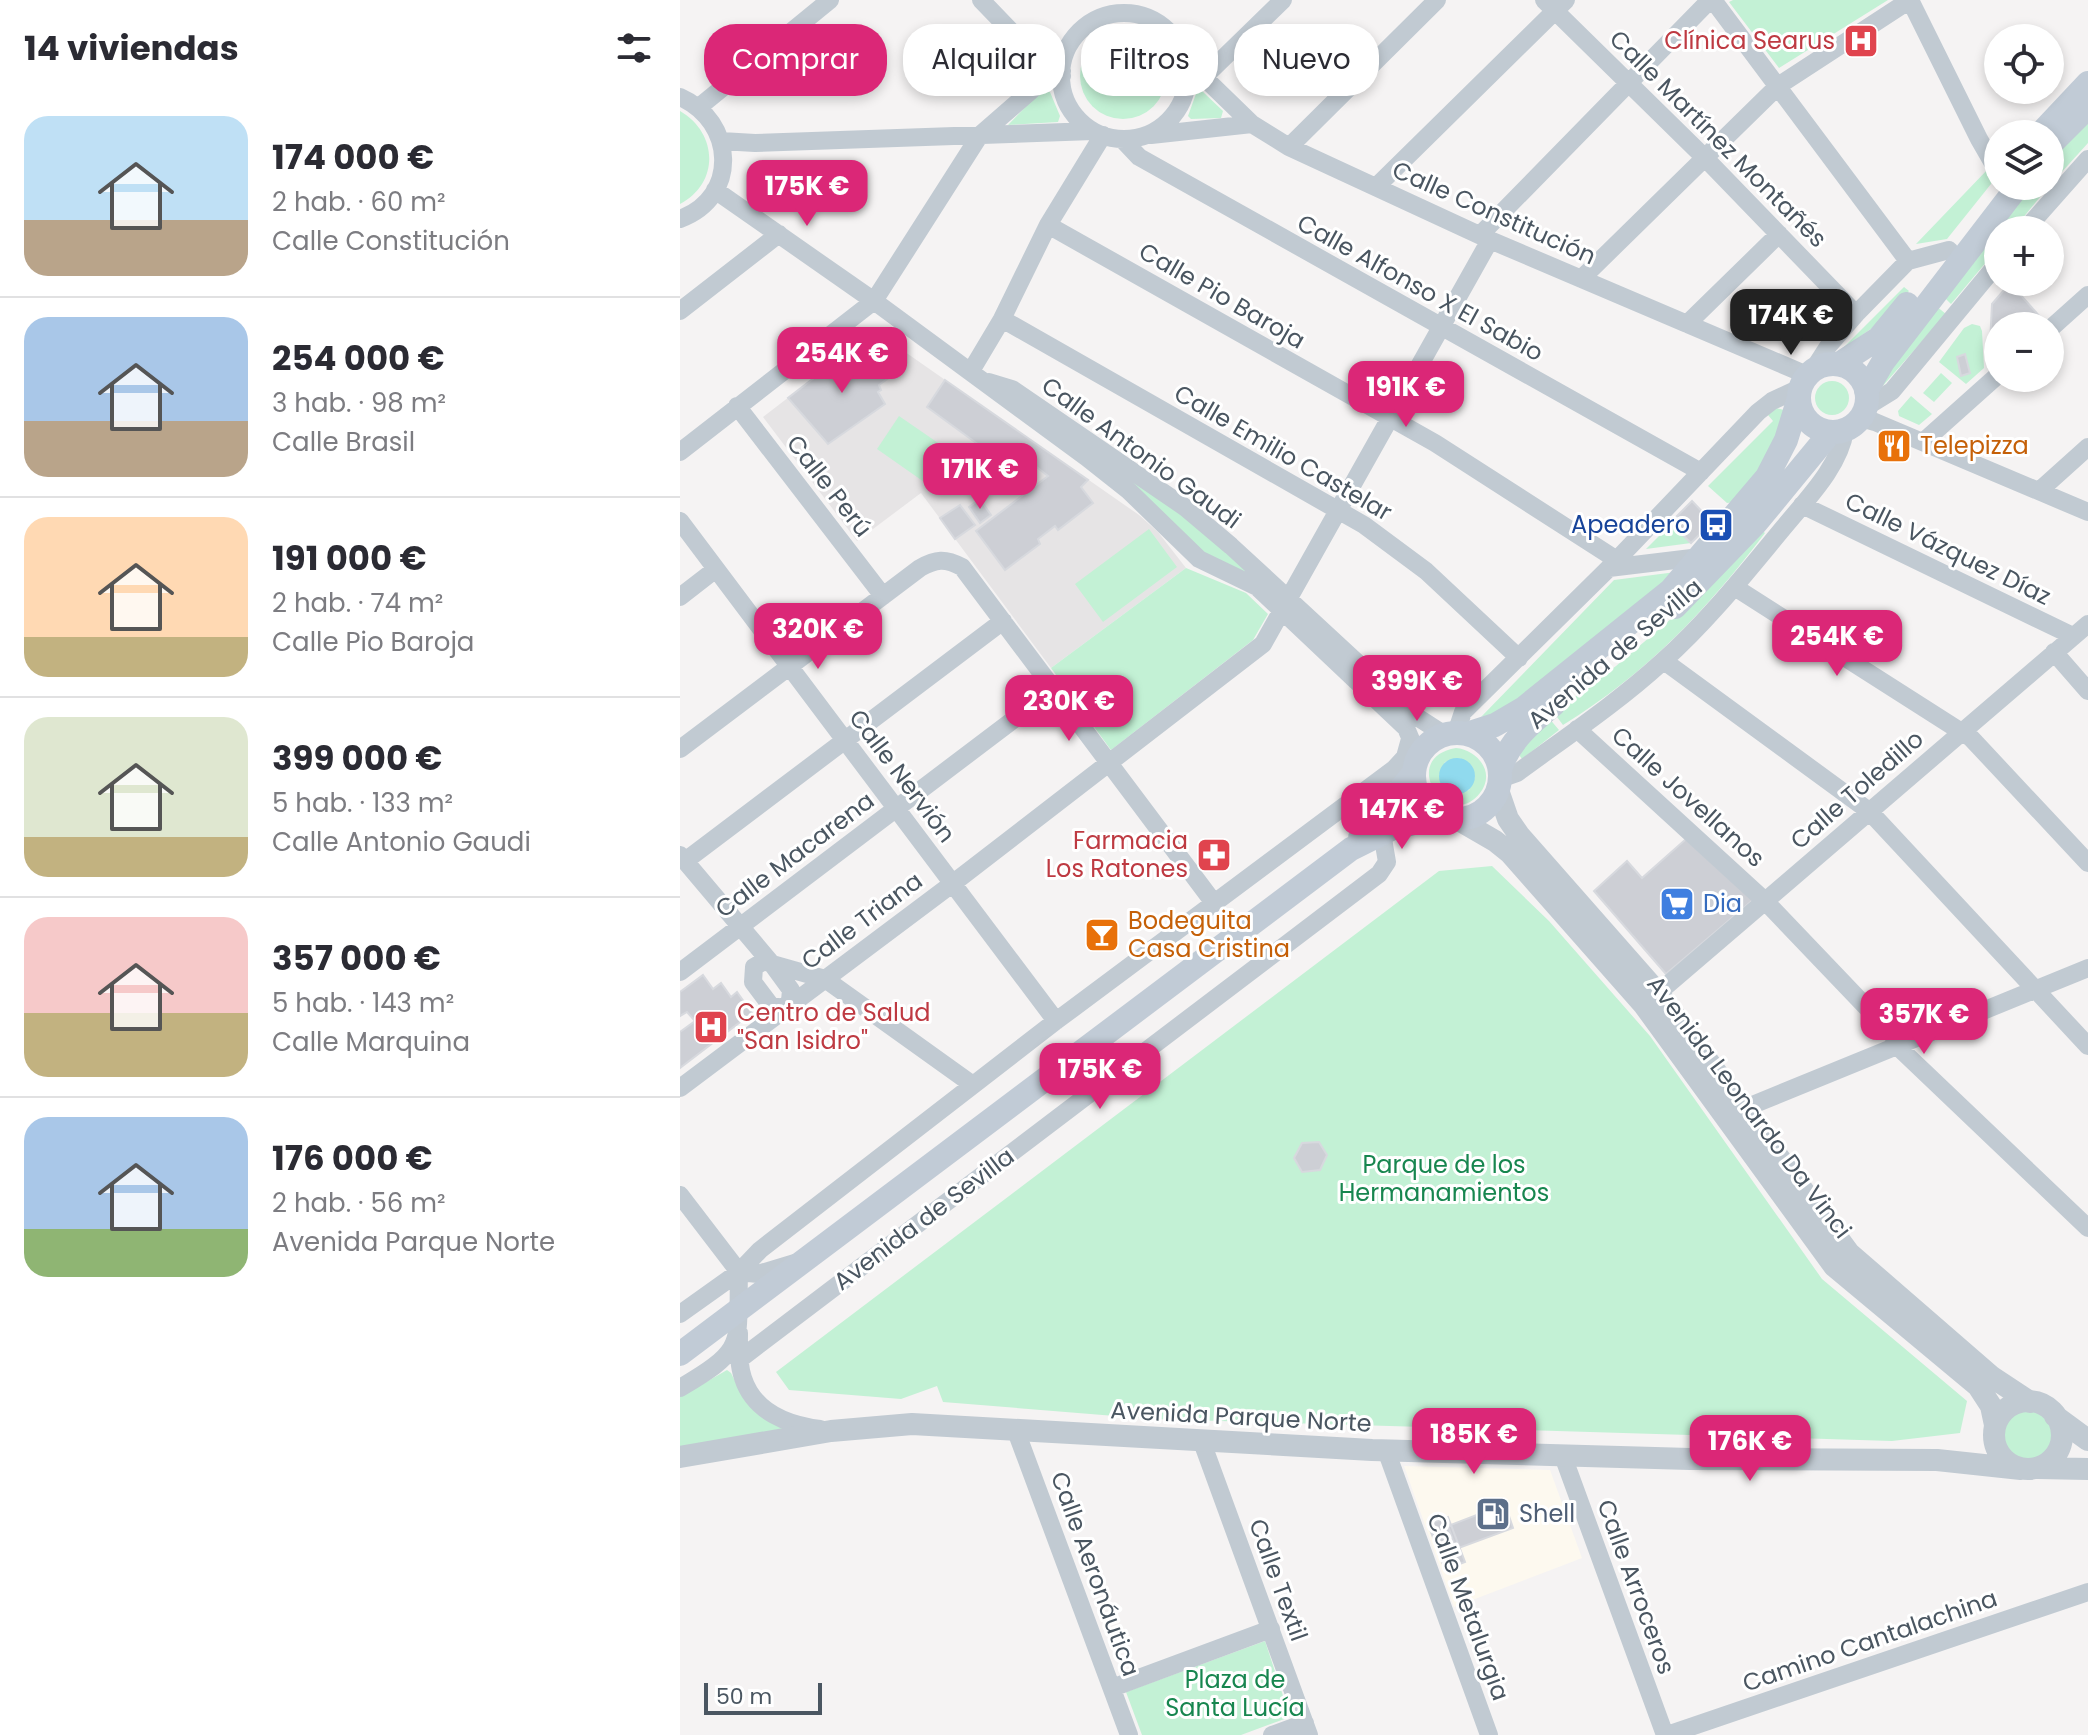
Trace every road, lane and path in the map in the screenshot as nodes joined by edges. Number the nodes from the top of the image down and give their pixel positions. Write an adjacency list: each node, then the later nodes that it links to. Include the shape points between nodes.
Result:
1 (830, 0): 22 (street)
2 (981, 0): 10 (street)
3 (1130, 0): 9 (street)
4 (1283, 0): 12 (street)
5 (1437, 0): 31 (street)
6 (1712, 0): 14 (street, Calle Triana); 16 (street)
7 (1910, 0): 16 (street); 32 (street)
8 (1555, 4): 14 (street, Calle Martínez Montañés); 35 (street)
9 (1146, 17): 11 (street); 13 (street, via 1116,14 1094,21 1072,42)
10 (1004, 24)
11 (1159, 24)
12 (1218, 63)
13 (1065, 64)
14 (1630, 83): 33 (street, Calle Martínez Montañés); 46 (street, Calle Triana)
15 (2088, 83): 24 (main road)
16 (1778, 86): 33 (street); 48 (street)
17 (1218, 91): 25 (street, Calle Constitución)
18 (1025, 96): 27 (street)
19 (1065, 96): 28 (street, via 1080,121)
20 (1183, 96): 29 (street, via 1169,121)
21 (680, 97): 22 (street)
22 (699, 107): 30 (street)
23 (2088, 107): 26 (main road)
24 (2053, 120)
25 (1252, 124): 29 (street); 31 (street, Calle Constitución)
26 (2064, 131)
27 (980, 135): 28 (street); 30 (street); 52 (street)
28 (1106, 135): 29 (street); 43 (street); 58 (street, Calle Alfonso X El Sabio)
29 (1144, 136)
30 (721, 141): 36 (street, via 723,167)
31 (1289, 147): 35 (street, Calle Constitución)
32 (1984, 148)
33 (1705, 158): 45 (street, Calle Martínez Montañés); 49 (street)
34 (2088, 159): 41 (street)
35 (1377, 186): 46 (street, Calle Constitución)
36 (715, 190): 42 (street, via 699,209); 44 (street, Calle Antonio Gaudi)
37 (1986, 200): 47 (main road)
38 (2002, 200): 40 (street)
39 (2007, 200): 40 (main road, Avenida de Sevilla)
40 (1999, 211): 64 (main road, Avenida de Sevilla, via 1883,362)
41 (2037, 216)
42 (680, 219)
43 (1048, 225): 56 (street); 65 (street, Calle Pio Baroja)
44 (779, 234): 52 (street, Calle Antonio Gaudi); 53 (street)
45 (1779, 234): 54 (street, Calle Martínez Montañés); 57 (street)
46 (1485, 237): 49 (street, Calle Constitución); 58 (street, Calle Triana)
47 (1949, 250): 48 (street); 59 (main road, via 1879,338)
48 (1908, 261): 54 (street, Avenida de Sevilla)
49 (1581, 279): 57 (street, Calle Constitución)
50 (1984, 280): 64 (street, Avenida de Sevilla, via 1892,391)
51 (2088, 295): 55 (street)
52 (874, 301): 60 (street, Calle Antonio Gaudi); 63 (street)
53 (680, 311)
54 (1856, 314): 61 (street, Avenida de Sevilla)
55 (2064, 316)
56 (1002, 319): 60 (street); 72 (street, Calle Emilio Castelar)
57 (1687, 324): 61 (street, Calle Constitución)
58 (1441, 328): 65 (street, Calle Triana); 69 (street, Calle Alfonso X El Sabio)
59 (1839, 364): 61 (main road, via 1825,364); 64 (main road, via 1856,373)
60 (977, 376): 81 (street, Calle Antonio Gaudi, via 1129,491 1199,559); 81 (street, Calle Antonio Gaudi, via 1012,389 1186,508)
61 (1804, 384): 64 (main road, via 1801,411 1820,430); 69 (street, Avenida de Sevilla, via 1765,405); 75 (main road, Avenida de Sevilla, via 1774,468)
62 (1984, 388): 66 (street)
63 (737, 406): 68 (street); 79 (street, Calle Perú)
64 (1853, 416): 66 (street); 71 (street, Avenida de Sevilla, via 1840,452); 98 (main road, Avenida de Sevilla, via 1687,596 1531,723 1512,745)
65 (1388, 418): 72 (street, Calle Triana); 76 (street, Calle Pio Baroja, via 1435,443)
66 (1923, 442): 70 (street)
67 (2088, 447): 70 (street)
68 (680, 452)
69 (1701, 472): 76 (street, Avenida de Sevilla)
70 (2039, 491): 73 (street)
71 (1802, 505): 78 (street, Avenida de Sevilla); 83 (street, Calle Vázquez Díaz)
72 (1338, 509): 81 (street, Calle Triana); 85 (street, Calle Emilio Castelar, via 1426,571)
73 (2088, 512)
74 (680, 521): 77 (street, Calle Nervión)
75 (1700, 557): 76 (street); 90 (main road, Avenida de Sevilla, via 1653,605 1505,720)
76 (1613, 564): 85 (street, Avenida de Sevilla)
77 (716, 569): 80 (street); 87 (street, Calle Nervión)
78 (1736, 588): 86 (street, Avenida de Sevilla); 92 (street)
79 (883, 596): 82 (street, via 936,559 949,560 962,567); 87 (street)
80 (680, 597)
81 (1285, 604): 90 (street, Calle Antonio Gaudi, via 1414,715); 93 (street, Calle Antonio Gaudi); 96 (street, Calle Triana, via 1263,644)
82 (1003, 621): 88 (street); 94 (street)
83 (2081, 630): 84 (street, Calle Toledillo)
84 (2054, 652): 89 (street); 92 (street, Calle Toledillo)
85 (1519, 658): 90 (street, Avenida de Sevilla)
86 (1664, 661): 91 (street, Avenida de Sevilla); 101 (street)
87 (790, 666): 94 (street, Calle Nervión); 95 (street)
88 (1054, 689): 96 (street); 100 (street, Calle Macarena)
89 (2088, 691)
90 (1452, 728): 97 (main road, via 1429,743); 98 (main road, via 1487,745 1497,759)
91 (1577, 729): 98 (street, Avenida de Sevilla); 108 (street, Calle Jovellanos)
92 (1961, 732): 101 (street, Calle Toledillo); 106 (street, via 1983,748)
93 (1409, 733): 97 (street); 99 (street, via 1405,757)
94 (845, 740): 100 (street, Calle Nervión); 105 (street)
95 (680, 749)
96 (1110, 762): 107 (street, Calle Triana); 109 (street)
97 (1415, 768): 99 (street); 102 (main road, via 1421,799); 104 (main road, Avenida de Sevilla)
98 (1500, 780): 102 (main road, via 1483,812); 116 (street, Avenida Leonardo Da Vinci, via 1508,819 1519,835)
99 (1377, 781): 109 (street)
100 (896, 810): 107 (street, Calle Nervión); 110 (street, Calle Macarena)
101 (1869, 811): 108 (street, Calle Toledillo); 115 (street)
102 (1449, 818): 103 (main road, Avenida de Sevilla); 135 (street, Avenida Leonardo Da Vinci, via 1502,846 1537,883 1644,1005 1834,1266 1978,1386 1991,1406)
103 (1382, 833): 104 (main road, Avenida de Sevilla); 131 (street, Avenida de Sevilla, via 1387,862 1379,874)
104 (1351, 849): 126 (main road, Avenida de Sevilla)
105 (682, 858): 110 (street)
106 (2088, 863)
107 (952, 884): 114 (street, Calle Triana); 118 (street, Calle Nervión)
108 (1765, 901): 116 (street, Calle Toledillo); 119 (street, Calle Jovellanos, via 1893,1035)
109 (1214, 903): 118 (street)
110 (741, 926): 111 (street); 113 (street, Calle Macarena)
111 (772, 964): 114 (street); 117 (street, via 791,990); 117 (street, via 758,963 752,979 773,1007)
112 (2088, 968): 115 (street)
113 (680, 972)
114 (825, 979): 117 (street, Calle Triana); 121 (street)
115 (2034, 988): 119 (street); 120 (street)
116 (1658, 993): 123 (street, Avenida Leonardo Da Vinci)
117 (786, 1007): 122 (street, Calle Triana)
118 (1056, 1021): 121 (street)
119 (1896, 1045): 123 (street); 125 (street, Calle Jovellanos)
120 (2088, 1046)
121 (973, 1085): 127 (street, via 760,1250)
122 (680, 1088)
123 (1745, 1108): 133 (street, Avenida Leonardo Da Vinci, via 1849,1253 1992,1377)
124 (680, 1195): 127 (street)
125 (2088, 1228)
126 (808, 1258): 127 (street, via 758,1274); 129 (main road, Avenida de Sevilla)
127 (739, 1272): 128 (street); 129 (street)
128 (680, 1314)
129 (738, 1321): 130 (main road, Avenida de Sevilla); 131 (street); 132 (street, via 732,1348 719,1365)
130 (680, 1354)
131 (740, 1359): 136 (street, via 746,1386 770,1413)
132 (680, 1388)
133 (2030, 1402): 134 (street); 135 (street, via 2010,1406)
134 (2055, 1416): 138 (street); 144 (street, via 2059,1448 2052,1459)
135 (1995, 1428): 143 (street, Avenida Parque Norte, via 1974,1448); 144 (street, via 2000,1455 2007,1463)
136 (831, 1431): 137 (street, Avenida Parque Norte, via 912,1424); 142 (street, Avenida Parque Norte)
137 (1016, 1431): 139 (street, Avenida Parque Norte); 148 (street, Calle Aeronáutica)
138 (2088, 1440)
139 (1202, 1442): 140 (street, Avenida Parque Norte); 147 (street, Calle Textil)
140 (1386, 1450): 141 (street, Avenida Parque Norte); 152 (street, Calle Metalurgia)
141 (1563, 1456): 143 (street, Avenida Parque Norte); 153 (street, Calle Arroceros)
142 (680, 1457)
143 (1937, 1460): 144 (street, Avenida Parque Norte)
144 (2029, 1468): 145 (street)
145 (2088, 1469)
146 (2088, 1592): 153 (street, Camino Cantalachina)
147 (1271, 1629): 148 (street); 149 (street, Calle Textil)
148 (1112, 1688): 150 (street, Calle Aeronáutica)
149 (1307, 1729): 151 (street)
150 (1129, 1735)
151 (1272, 1735)
152 (1489, 1735)
153 (1666, 1735)

